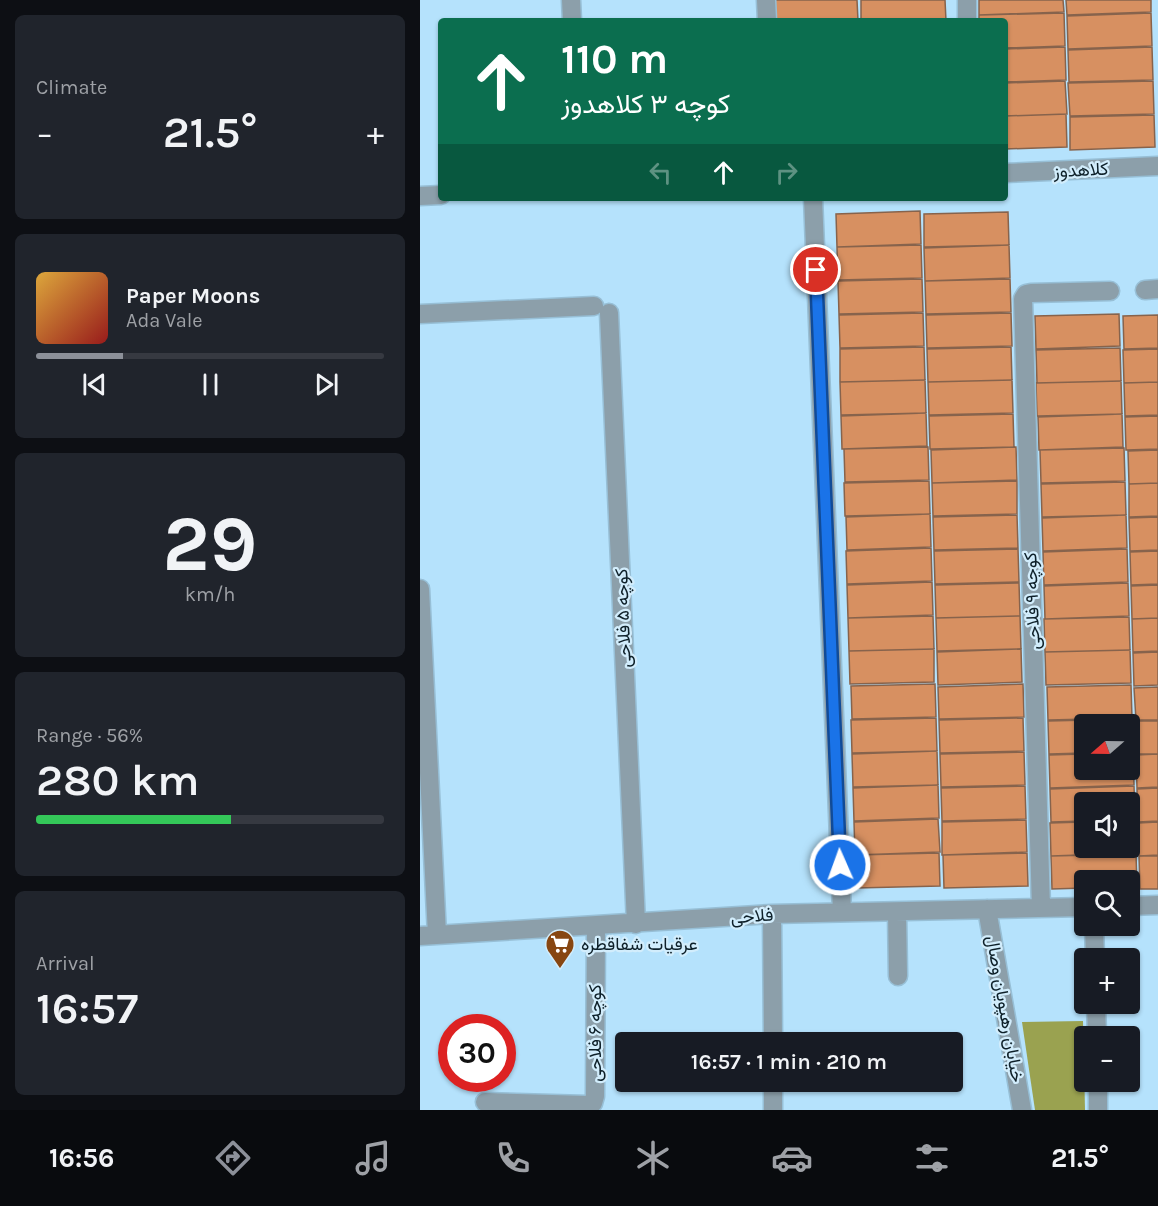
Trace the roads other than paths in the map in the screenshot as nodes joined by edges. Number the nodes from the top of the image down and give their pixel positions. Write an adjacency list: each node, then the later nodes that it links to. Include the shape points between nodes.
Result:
1 (766, 0): 3 (street)
2 (966, 0): 4 (street)
3 (767, 18)
4 (967, 18)
5 (1158, 166): 6 (street, کلاهدوز)
6 (1008, 173)
7 (438, 195): 8 (street)
8 (420, 196)
9 (813, 201): 18 (street)
10 (1110, 291): 16 (street, کوچه ۹ فلاحی, via 1031,293 1023,299)
11 (420, 314): 21 (street, کوچه ۵ فلاحی, via 511,308 602,310)
12 (420, 589): 23 (street)
13 (1158, 905): 14 (street)
14 (1140, 906)
15 (1074, 907): 16 (street, فلاحی)
16 (1041, 908): 17 (street, فلاحی)
17 (987, 909): 19 (street, فلاحی); 30 (street, خیابان رهپویان وصال)
18 (842, 912): 19 (street, فلاحی); 20 (street, فلاحی)
19 (897, 912): 24 (street)
20 (772, 914): 21 (street, فلاحی); 25 (street)
21 (636, 924): 22 (street, فلاحی)
22 (596, 926): 23 (street, فلاحی); 28 (street, کوچه ۶ فلاحی, via 593,1103)
23 (429, 935)
24 (898, 976)
25 (773, 1032)
26 (773, 1092): 29 (street)
27 (1098, 1092): 31 (street)
28 (485, 1102)
29 (773, 1110)
30 (1022, 1110)
31 (1098, 1110)

